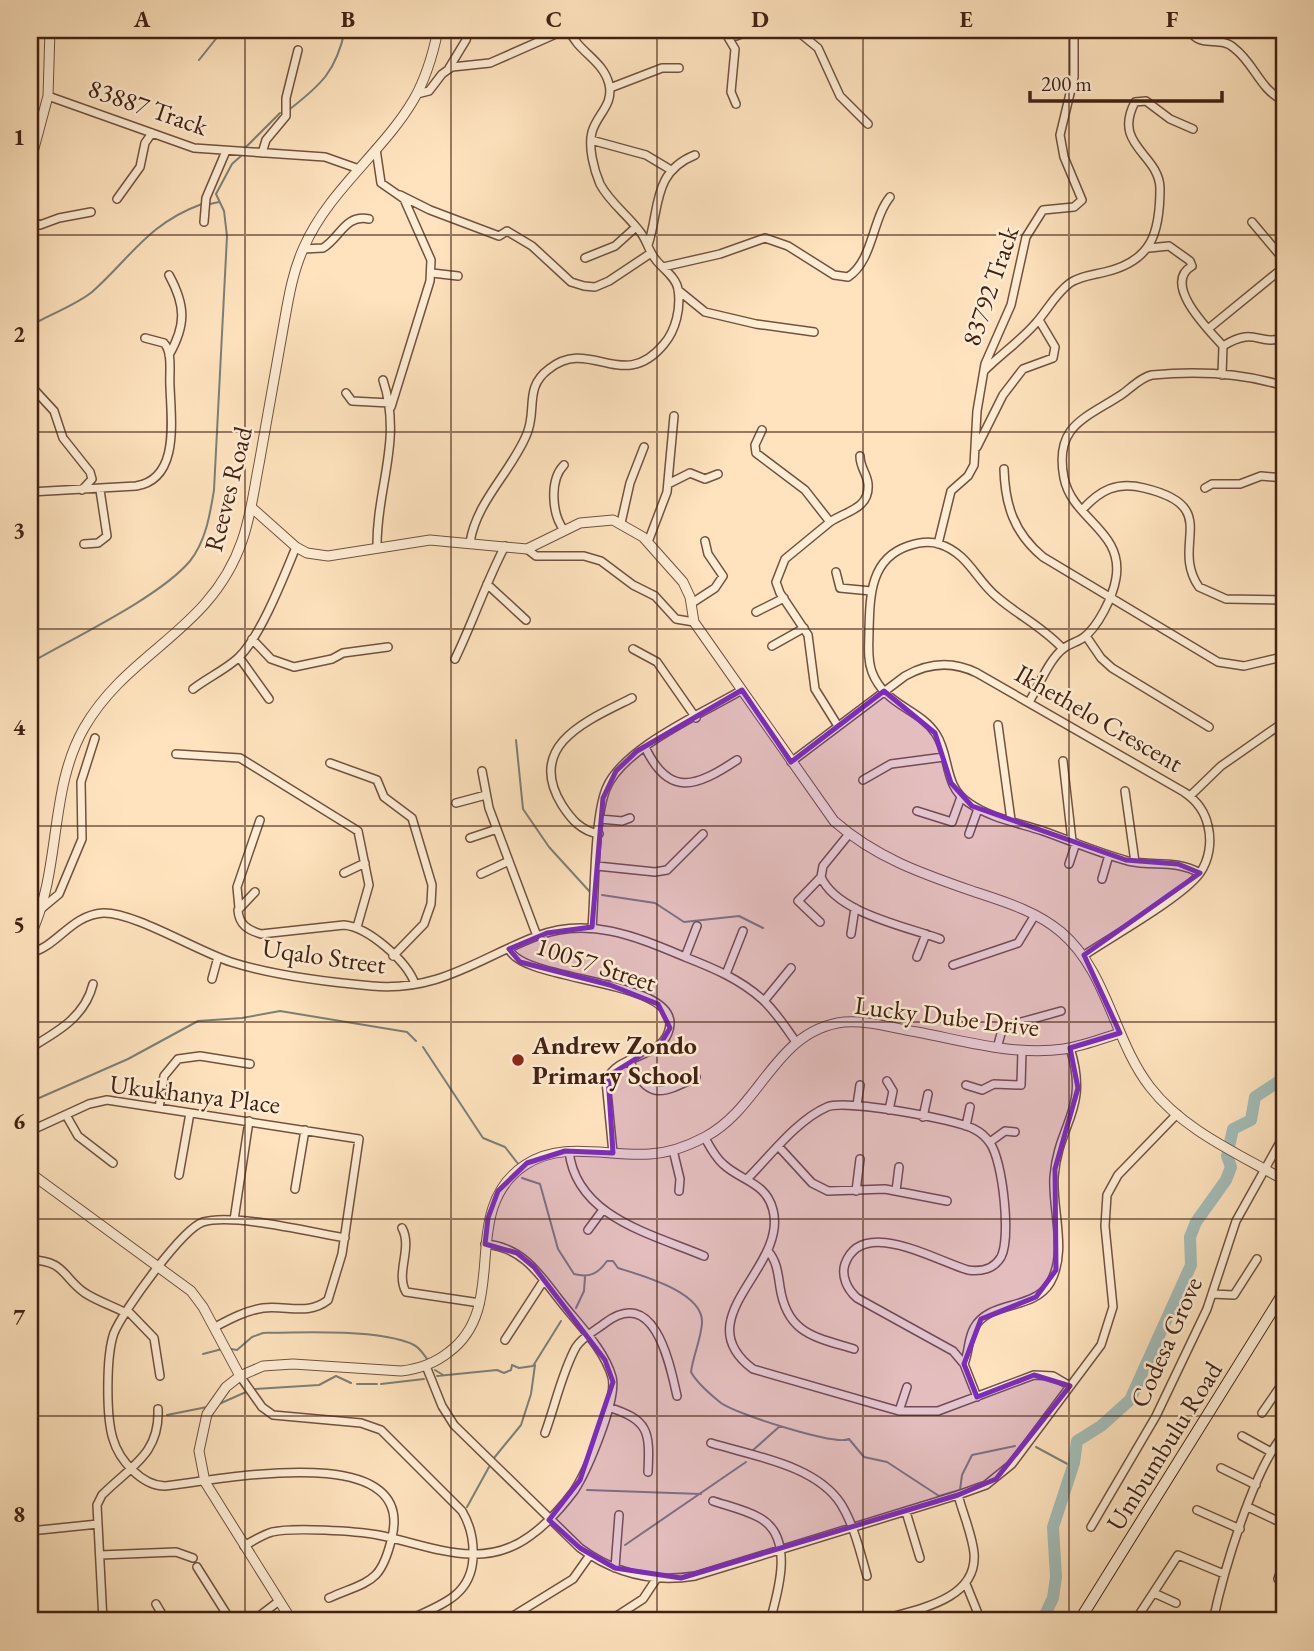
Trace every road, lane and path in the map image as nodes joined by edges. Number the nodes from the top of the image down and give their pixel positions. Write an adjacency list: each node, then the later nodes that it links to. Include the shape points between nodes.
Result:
1 (50, 30): 15 (street)
2 (438, 30): 14 (street, Reeves Road)
3 (468, 30): 12 (street)
4 (567, 30): 12 (street, via 491,63); 13 (street, via 600,66)
5 (751, 30): 8 (street, via 736,36)
6 (796, 30): 18 (street, via 818,48 840,96)
7 (1074, 30): 56 (street, 83792 Track, via 1074,77 1060,135 1082,201 1074,207 1043,210 1031,226 1011,305)
8 (725, 32): 17 (street, via 735,49 731,92)
9 (1193, 35): 16 (street, via 1203,42 1223,41 1233,46 1267,92)
10 (298, 50): 24 (street, via 286,116 266,140)
11 (679, 68): 13 (street, via 662,68)
12 (448, 69): 14 (street, via 429,92)
13 (610, 88): 21 (street, via 607,107)
14 (417, 94): 22 (street, Reeves Road)
15 (48, 96): 20 (street, 83887 Track); 26 (street)
16 (1284, 101)
17 (736, 104)
18 (869, 124)
19 (1193, 129): 38 (street, via 1146,101 1133,104 1131,141 1159,180)
20 (152, 133): 23 (street, 83887 Track, via 194,148); 31 (street, via 140,167)
21 (591, 140): 28 (street, via 646,155); 37 (street, via 599,182)
22 (376, 149): 27 (street, Reeves Road); 29 (street, via 381,183)
23 (226, 151): 24 (street, 83887 Track); 35 (street, via 206,198)
24 (262, 153): 27 (street, 83887 Track, via 325,157)
25 (695, 155): 28 (street)
26 (30, 163)
27 (359, 169): 39 (street, Reeves Road, via 323,214)
28 (671, 170): 40 (street, via 654,208)
29 (400, 195): 40 (street, via 499,236 507,231 576,284 599,286); 45 (street, via 429,254)
30 (890, 197): 43 (street, via 858,268 848,277 834,275 788,246 765,238)
31 (117, 199)
32 (91, 212): 34 (street, via 40,225)
33 (369, 219): 39 (street, via 355,219 323,248)
34 (30, 221)
35 (204, 222)
36 (1252, 222): 42 (street)
37 (636, 227): 40 (street); 41 (street, via 615,246)
38 (1149, 248): 49 (street, via 1132,263 1074,280); 50 (street, via 1168,246 1190,261 1183,291)
39 (303, 249): 77 (street, Reeves Road, via 290,295)
40 (650, 249): 43 (street)
41 (585, 258)
42 (1284, 260)
43 (663, 267): 48 (street)
44 (1284, 267): 50 (street)
45 (432, 273): 47 (street); 62 (street)
46 (169, 275): 55 (street, via 181,299 184,321)
47 (458, 276)
48 (678, 290): 51 (street, via 705,312); 83 (street, via 672,334 649,360 629,367 578,358 551,366 538,378 531,393 528,433 477,516)
49 (1039, 320): 56 (street); 66 (street, via 1055,347 1053,358 1023,369 1003,395)
50 (1208, 329): 54 (street)
51 (814, 332)
52 (145, 338): 55 (street, via 164,343)
53 (1284, 338): 54 (street, via 1242,335)
54 (1223, 346): 57 (street)
55 (169, 356): 74 (street, via 173,426 163,468 145,485)
56 (984, 372): 66 (street, 83792 Track)
57 (1222, 375): 60 (street, via 1251,377); 78 (street, via 1148,376 1077,422 1066,436 1063,471 1070,495)
58 (383, 380): 62 (street)
59 (30, 385): 75 (street, via 54,411 63,438 90,471 92,480)
60 (1284, 387)
61 (346, 393): 62 (street, via 352,401)
62 (391, 405): 89 (street, via 391,454)
63 (674, 416): 72 (street)
64 (762, 430): 79 (street, via 756,453 805,490)
65 (644, 447): 80 (street)
66 (976, 448): 86 (street, 83792 Track, via 972,471 949,495)
67 (860, 456): 79 (street, via 868,484 864,500 858,509)
68 (564, 466): 81 (street, via 553,481 556,519)
69 (1004, 469): 94 (street, via 1010,513 1028,544)
70 (718, 474): 72 (street, via 705,479 690,473)
71 (1284, 478): 73 (street, via 1261,476)
72 (668, 484): 84 (street)
73 (1205, 488)
74 (100, 490): 75 (street); 85 (street, via 107,536)
75 (81, 491): 76 (street)
76 (30, 492)
77 (251, 507): 88 (street); 164 (street, Reeves Road, via 237,554 208,604 117,684 84,729 66,774)
78 (1082, 510): 94 (street, via 1114,550 1117,573); 96 (street, via 1103,491 1120,485 1171,496 1184,506 1189,520 1188,565 1199,587 1226,600)
79 (830, 522): 95 (street, via 785,559 776,577)
80 (621, 523): 81 (street, via 589,520); 84 (street)
81 (564, 530): 90 (street)
82 (705, 541): 97 (street, via 723,576 715,588)
83 (470, 542): 87 (street); 89 (street, via 430,540)
84 (648, 542): 97 (street, via 683,582)
85 (83, 544)
86 (938, 544): 93 (street, via 912,545 890,556); 107 (street, via 959,555 995,595 1043,628)
87 (505, 546): 90 (street); 92 (street)
88 (296, 547): 89 (street, via 328,556); 103 (street, via 284,581)
89 (377, 548)
90 (527, 549): 100 (street, via 536,556 584,556 601,561 655,596 676,619)
91 (836, 572): 93 (street, via 841,589)
92 (487, 584): 99 (street); 110 (street)
93 (871, 591): 113 (street, via 869,660)
94 (1110, 597): 102 (street); 109 (street, via 1218,662 1244,666)
95 (783, 598): 98 (street); 101 (street)
96 (1284, 600)
97 (692, 603): 100 (street)
98 (756, 612)
99 (526, 620)
100 (694, 622): 112 (street)
101 (804, 628): 104 (street); 120 (street, via 811,644 815,689)
102 (1086, 636): 107 (street); 121 (street, via 1112,668)
103 (252, 639): 105 (street, via 271,659 294,667); 108 (street)
104 (772, 646)
105 (388, 647)
106 (633, 649): 117 (street, via 657,663)
107 (1063, 649): 116 (street)
108 (240, 657): 111 (street); 115 (street)
109 (1278, 658)
110 (455, 659)
111 (193, 690)
112 (742, 690): 117 (street); 128 (street)
113 (884, 691): 116 (street, Ikhethelo Crescent, via 922,668 946,665 972,670); 120 (street, Ikhethelo Crescent); 125 (street, via 931,728)
114 (632, 698): 144 (street, via 570,733 556,750 551,766 555,793 572,818 585,830)
115 (269, 699)
116 (1029, 702): 134 (street, Ikhethelo Crescent)
117 (696, 718): 123 (street)
118 (1284, 722): 134 (street, via 1221,766)
119 (998, 725): 142 (street)
120 (838, 726): 128 (street, Ikhethelo Crescent)
121 (1209, 727)
122 (95, 738): 164 (street, via 81,782 82,839 59,894)
123 (645, 747): 126 (street, via 657,771 675,781 709,777); 140 (street, via 622,764 609,783)
124 (177, 754): 153 (street, via 232,756 253,765 358,831)
125 (944, 757): 131 (street, via 891,764); 135 (street, via 951,783)
126 (737, 760)
127 (1063, 761): 149 (street)
128 (791, 762): 146 (street)
129 (330, 763): 178 (street, via 377,780 383,797 412,818 425,855 432,885 429,911 420,930)
130 (482, 771): 133 (street)
131 (863, 780)
132 (1125, 791): 152 (street)
133 (486, 794): 136 (street); 143 (street)
134 (1190, 796): 157 (street, Ikhethelo Crescent, via 1204,814 1210,836)
135 (961, 797): 137 (street); 138 (street, via 952,822)
136 (456, 803)
137 (978, 809): 142 (street); 147 (street)
138 (917, 811)
139 (630, 818): 140 (street)
140 (600, 819): 144 (street)
141 (260, 820): 162 (street, via 236,887)
142 (1011, 820): 149 (street)
143 (497, 829): 148 (street); 151 (street)
144 (599, 834): 155 (street)
145 (704, 834): 155 (street, via 667,870)
146 (849, 834): 159 (street, via 823,866); 165 (street, via 890,861)
147 (970, 834)
148 (470, 838)
149 (1074, 842): 150 (street); 154 (street)
150 (1109, 855): 152 (street); 160 (street)
151 (509, 861): 158 (street); 174 (street)
152 (1135, 862): 157 (street, via 1173,863)
153 (365, 863): 156 (street); 168 (street, via 369,891)
154 (1069, 864)
155 (597, 866): 169 (street)
156 (344, 873)
157 (1200, 873): 179 (street, via 1181,891)
158 (481, 874)
159 (821, 877): 163 (street, via 836,897); 166 (street, via 798,901)
160 (1102, 879)
161 (256, 892): 162 (street)
162 (239, 908): 168 (street, via 242,924 261,934)
163 (855, 908): 171 (street); 172 (street)
164 (41, 909): 173 (street, Reeves Road)
165 (1035, 915): 179 (street, via 1060,931); 183 (street, via 1018,943)
166 (820, 922)
167 (697, 926): 181 (street)
168 (357, 927): 178 (street)
169 (592, 928): 174 (street, Uqalo Street); 181 (street, Uqalo Street, via 629,935)
170 (743, 931): 185 (street)
171 (852, 933)
172 (926, 934): 175 (street); 182 (street)
173 (30, 936)
174 (537, 936): 176 (street, Uqalo Street)
175 (940, 939)
176 (509, 949): 188 (street, Uqalo Street, via 461,973); 197 (street, 10057 Street, via 520,962 610,985 663,1007 670,1023 665,1039)
177 (30, 953): 180 (street, Uqalo Street, via 73,924 102,914 133,920)
178 (394, 956): 188 (street)
179 (1083, 956): 191 (street)
180 (218, 957): 186 (street); 188 (street, Uqalo Street, via 255,968 364,985)
181 (685, 957): 185 (street, Uqalo Street)
182 (917, 957)
183 (953, 965)
184 (791, 968): 189 (street)
185 (726, 974): 189 (street, Uqalo Street)
186 (212, 979)
187 (93, 984): 193 (street, via 74,1019)
188 (415, 984)
189 (764, 1001): 192 (street, Uqalo Street)
190 (1061, 1011): 194 (street, via 1007,1026)
191 (1120, 1033): 195 (street, Lucky Dube Drive); 209 (street, via 1150,1088)
192 (796, 1042): 194 (street, Lucky Dube Drive, via 822,1027 858,1022); 218 (street, Lucky Dube Drive, via 776,1061 740,1111)
193 (30, 1048)
194 (997, 1048): 196 (street, Lucky Dube Drive)
195 (1070, 1048): 196 (street, Lucky Dube Drive); 257 (street, via 1078,1087 1055,1169 1056,1270 1036,1297 977,1323)
196 (1021, 1051): 202 (street, via 1021,1085 994,1084 982,1090)
197 (629, 1060): 199 (street, via 642,1083 654,1091 669,1090); 223 (street, 10057 Street, via 611,1071 605,1086)
198 (250, 1064): 206 (street, via 200,1056 178,1059 164,1076)
199 (696, 1077)
200 (887, 1081): 207 (street, via 893,1091)
201 (860, 1085): 204 (street)
202 (966, 1085)
203 (928, 1094): 211 (street)
204 (858, 1105): 207 (street); 220 (street, via 832,1105 819,1111)
205 (970, 1107): 213 (street)
206 (159, 1108): 208 (street, Ukukhanya Place); 210 (street, Ukukhanya Place, via 107,1100)
207 (889, 1110): 211 (street)
208 (190, 1112): 212 (street, Ukukhanya Place); 229 (street)
209 (1177, 1114): 227 (street); 262 (street, via 1110,1188 1105,1226 1112,1315 1101,1345)
210 (65, 1115): 215 (street, Ukukhanya Place); 225 (street, via 78,1136)
211 (923, 1117): 213 (street)
212 (249, 1121): 214 (street, Ukukhanya Place); 238 (street)
213 (966, 1126): 219 (street)
214 (305, 1130): 232 (street); 241 (street, Ukukhanya Place, via 359,1139)
215 (30, 1131)
216 (1015, 1132): 219 (street, via 1005,1131)
217 (1284, 1135): 227 (street, Codesa Grove)
218 (705, 1138): 221 (street, Lucky Dube Drive); 230 (street, via 721,1162)
219 (990, 1142): 257 (street, via 1001,1170 1005,1233 1002,1255 994,1265 968,1270 894,1244 869,1241 852,1251 844,1270 848,1289 857,1298 945,1346)
220 (779, 1147): 230 (street); 234 (street, via 817,1187)
221 (673, 1150): 223 (street, Lucky Dube Drive); 233 (street)
222 (569, 1151): 223 (street, Lucky Dube Drive); 237 (street, via 572,1170); 242 (street, Lucky Dube Drive, via 537,1158 510,1176 491,1208)
223 (613, 1153)
224 (860, 1159): 234 (street)
225 (113, 1163)
226 (899, 1167): 235 (street)
227 (1265, 1169): 231 (street); 250 (street, Codesa Grove, via 1236,1221)
228 (30, 1173): 247 (street)
229 (179, 1175)
230 (748, 1178): 243 (street, via 773,1209 775,1227)
231 (1284, 1180)
232 (295, 1189)
233 (679, 1191)
234 (856, 1191): 235 (street)
235 (896, 1191): 236 (street)
236 (947, 1202)
237 (602, 1210): 240 (street); 244 (street)
238 (234, 1220): 241 (street); 247 (street, via 195,1226)
239 (402, 1228): 251 (street, via 407,1242 402,1280 406,1292)
240 (588, 1230)
241 (345, 1238): 253 (street, via 333,1290 320,1307 260,1308)
242 (485, 1244): 248 (street, via 524,1257); 251 (street, Lucky Dube Drive)
243 (768, 1251): 256 (street, via 776,1265 782,1301 795,1325 813,1337); 268 (street, via 730,1319 732,1343 741,1358 769,1376)
244 (704, 1256)
245 (31, 1259): 252 (street, via 61,1269 88,1295)
246 (1257, 1259): 250 (street, via 1234,1295)
247 (159, 1266): 252 (street); 253 (street, via 191,1291)
248 (544, 1280): 254 (street); 255 (street)
249 (1284, 1292): 326 (main road, Umbumbulu Road)
250 (1212, 1294): 289 (street, Codesa Grove, via 1140,1447)
251 (481, 1303): 258 (street, Lucky Dube Drive, via 462,1340)
252 (126, 1312): 259 (street, via 154,1338); 275 (street, via 111,1349 110,1429)
253 (215, 1327): 260 (street)
254 (588, 1336): 264 (street, via 618,1315 642,1318 665,1345); 266 (street, via 611,1374); 270 (street, via 574,1353)
255 (505, 1340)
256 (854, 1349)
257 (964, 1364): 265 (street)
258 (426, 1366): 260 (street, Lucky Dube Drive, via 401,1371 274,1364); 286 (street, via 454,1425)
259 (160, 1376)
260 (240, 1376): 278 (street, Lucky Dube Drive, via 219,1394 204,1421 199,1451); 298 (street, via 273,1415 361,1423 392,1438 462,1511 474,1540)
261 (1284, 1381): 269 (street)
262 (1070, 1386): 265 (street, via 1054,1377 1034,1375); 280 (street, via 1012,1464 986,1485)
263 (907, 1387): 268 (street)
264 (677, 1396)
265 (977, 1396): 268 (street, via 928,1413)
266 (608, 1406): 277 (street, via 644,1426 649,1440); 286 (street, via 580,1480)
267 (158, 1409): 275 (street, via 159,1429 153,1446)
268 (900, 1411)
269 (1262, 1413)
270 (545, 1433)
271 (1284, 1434): 274 (street)
272 (1242, 1436): 274 (street)
273 (711, 1443): 290 (street, via 815,1479 836,1497)
274 (1270, 1452): 279 (street)
275 (130, 1468): 278 (street, via 155,1485); 287 (street, via 100,1498)
276 (1220, 1468): 279 (street)
277 (648, 1472)
278 (205, 1482): 293 (street, via 253,1475 352,1476 372,1484 386,1497 395,1514); 294 (street, Lucky Dube Drive)
279 (1256, 1485): 282 (street)
280 (958, 1496): 284 (street); 308 (street, via 974,1553)
281 (713, 1501): 295 (street, via 763,1520)
282 (1248, 1507): 288 (street); 291 (street)
283 (1197, 1510): 291 (street)
284 (906, 1512): 290 (street); 300 (street)
285 (619, 1515): 303 (street)
286 (549, 1520): 297 (street); 298 (street, via 512,1547)
287 (98, 1524): 292 (street); 296 (street)
288 (1284, 1524)
289 (1091, 1527)
290 (852, 1529): 295 (street); 305 (street)
291 (1240, 1529): 304 (street)
292 (30, 1531)
293 (392, 1538): 294 (street, via 285,1531); 298 (street); 310 (street, via 379,1575)
294 (244, 1546): 311 (street, Lucky Dube Drive)
295 (779, 1551): 306 (street, via 695,1576); 323 (street, via 782,1574)
296 (100, 1555): 299 (street, via 176,1552); 315 (street)
297 (590, 1555): 303 (street); 321 (street, via 573,1579)
298 (474, 1556): 320 (street, via 462,1592)
299 (192, 1558)
300 (920, 1558)
301 (1284, 1562): 307 (street)
302 (197, 1567): 317 (street)
303 (615, 1568): 306 (street)
304 (1224, 1574): 309 (street, via 1178,1555); 328 (street)
305 (867, 1576)
306 (657, 1578): 322 (street, via 643,1599)
307 (1278, 1580)
308 (966, 1584): 324 (street, via 942,1600); 325 (street)
309 (1154, 1593): 312 (street); 327 (street)
310 (329, 1598)
311 (279, 1601): 318 (street, via 258,1617); 319 (street, Lucky Dube Drive)
312 (1176, 1604)
313 (156, 1605): 316 (street)
314 (1284, 1614): 329 (street)
315 (103, 1621)
316 (166, 1621)
317 (231, 1621)
318 (242, 1621)
319 (292, 1621)
320 (406, 1621)
321 (505, 1621)
322 (609, 1621)
323 (770, 1621)
324 (877, 1621)
325 (981, 1621)
326 (1079, 1621)
327 (1135, 1621)
328 (1213, 1621)
329 (1273, 1621)

